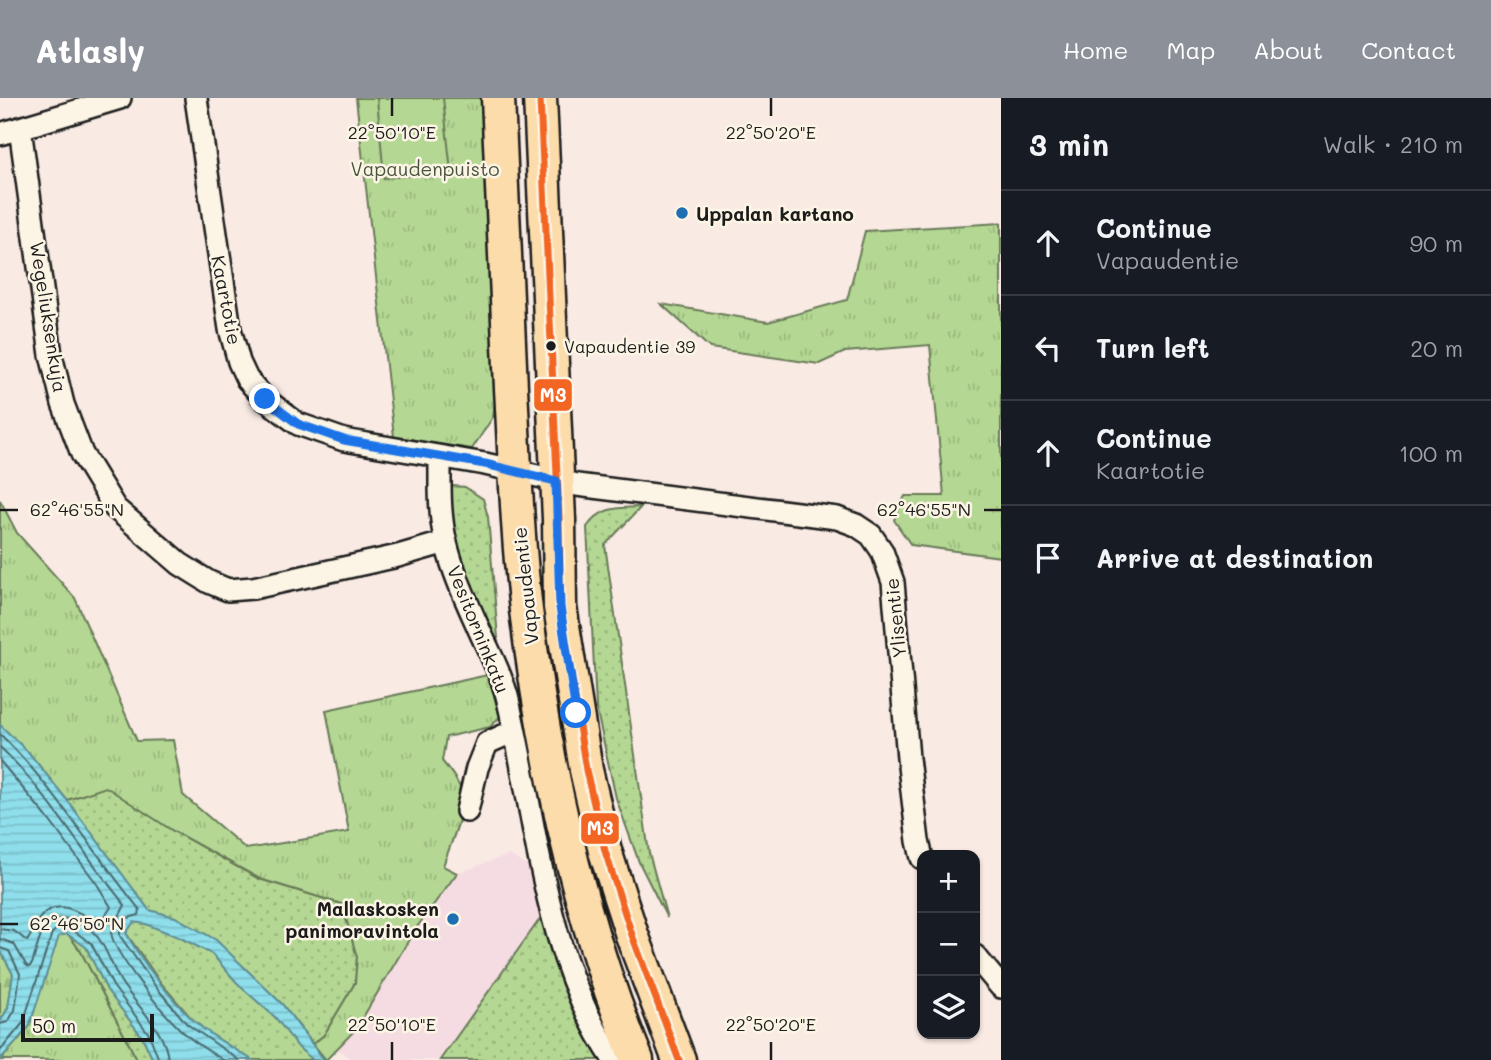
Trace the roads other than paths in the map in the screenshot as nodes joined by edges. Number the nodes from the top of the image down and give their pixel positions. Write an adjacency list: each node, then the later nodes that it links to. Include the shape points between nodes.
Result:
1 (120, 98): 5 (street)
2 (196, 98): 6 (street, Kaartotie, via 230,329 247,379 298,424 344,440)
3 (498, 98): 7 (main road, Vapaudentie)
4 (540, 98): 8 (main road, Vapaudentie)
5 (10, 131): 9 (street, Wegeliuksenkuja, via 64,404 82,454 115,508 180,564 228,590)
6 (440, 458): 7 (street, Kaartotie); 9 (street, Vesitorninkatu, via 440,509)
7 (515, 471): 8 (street, Ylisentie); 16 (main road, Vapaudentie, via 526,609 556,795 592,936)
8 (556, 481): 12 (street, Ylisentie, via 837,518 871,535 893,582); 17 (main road, Vapaudentie, via 560,607 586,770 632,935)
9 (446, 542): 10 (street, Vesitorninkatu, via 501,676)
10 (514, 731): 11 (street, via 487,743); 15 (street, Vesitorninkatu, via 566,960 585,1012)
11 (467, 811)
12 (920, 850)
13 (980, 962): 14 (street)
14 (1001, 987)
15 (614, 1060)
16 (637, 1060)
17 (679, 1060)

